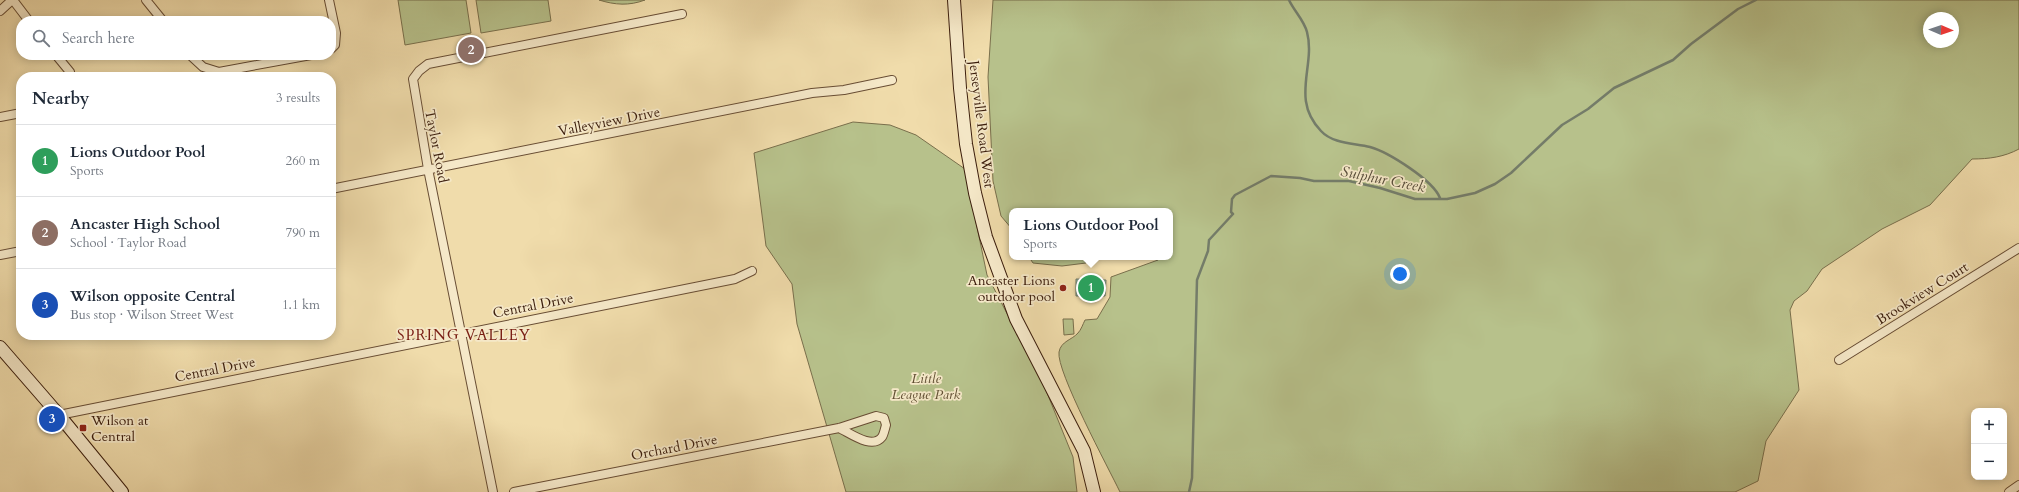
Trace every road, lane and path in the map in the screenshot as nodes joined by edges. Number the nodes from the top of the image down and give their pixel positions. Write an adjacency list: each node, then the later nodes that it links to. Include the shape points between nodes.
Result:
1 (12, 0): 5 (street); 7 (street)
2 (329, 0): 9 (street)
3 (954, 0): 34 (main road, Jerseyville Road West, via 966,144 986,237 1016,319 1084,451)
4 (148, 1): 8 (street)
5 (0, 11)
6 (682, 14): 19 (street, Taylor Road, via 428,64 419,70 413,79)
7 (25, 16)
8 (159, 16)
9 (332, 16)
10 (60, 60): 13 (street)
11 (195, 60): 15 (street, via 202,67)
12 (285, 60): 14 (street)
13 (70, 72)
14 (219, 72)
15 (219, 72)
16 (892, 80): 19 (street, Valleyview Drive, via 844,90 812,93)
17 (16, 114): 18 (street)
18 (0, 117)
19 (428, 169): 20 (street, Valleyview Drive); 25 (street, Taylor Road)
20 (336, 188)
21 (2019, 248): 27 (street, Brookview Court)
22 (16, 252): 23 (street)
23 (0, 255)
24 (752, 271): 25 (street, Central Drive, via 735,279)
25 (462, 333): 28 (street, Central Drive); 32 (street, Taylor Road)
26 (0, 347): 28 (main road)
27 (1839, 360)
28 (59, 415): 31 (main road)
29 (839, 428): 29 (street, Orchard Drive, via 869,442 876,442 882,437 886,425 884,418 876,416); 33 (street, Orchard Drive)
30 (2019, 485): 35 (street)
31 (122, 492)
32 (493, 492)
33 (514, 492)
34 (1094, 492)
35 (2009, 492)

